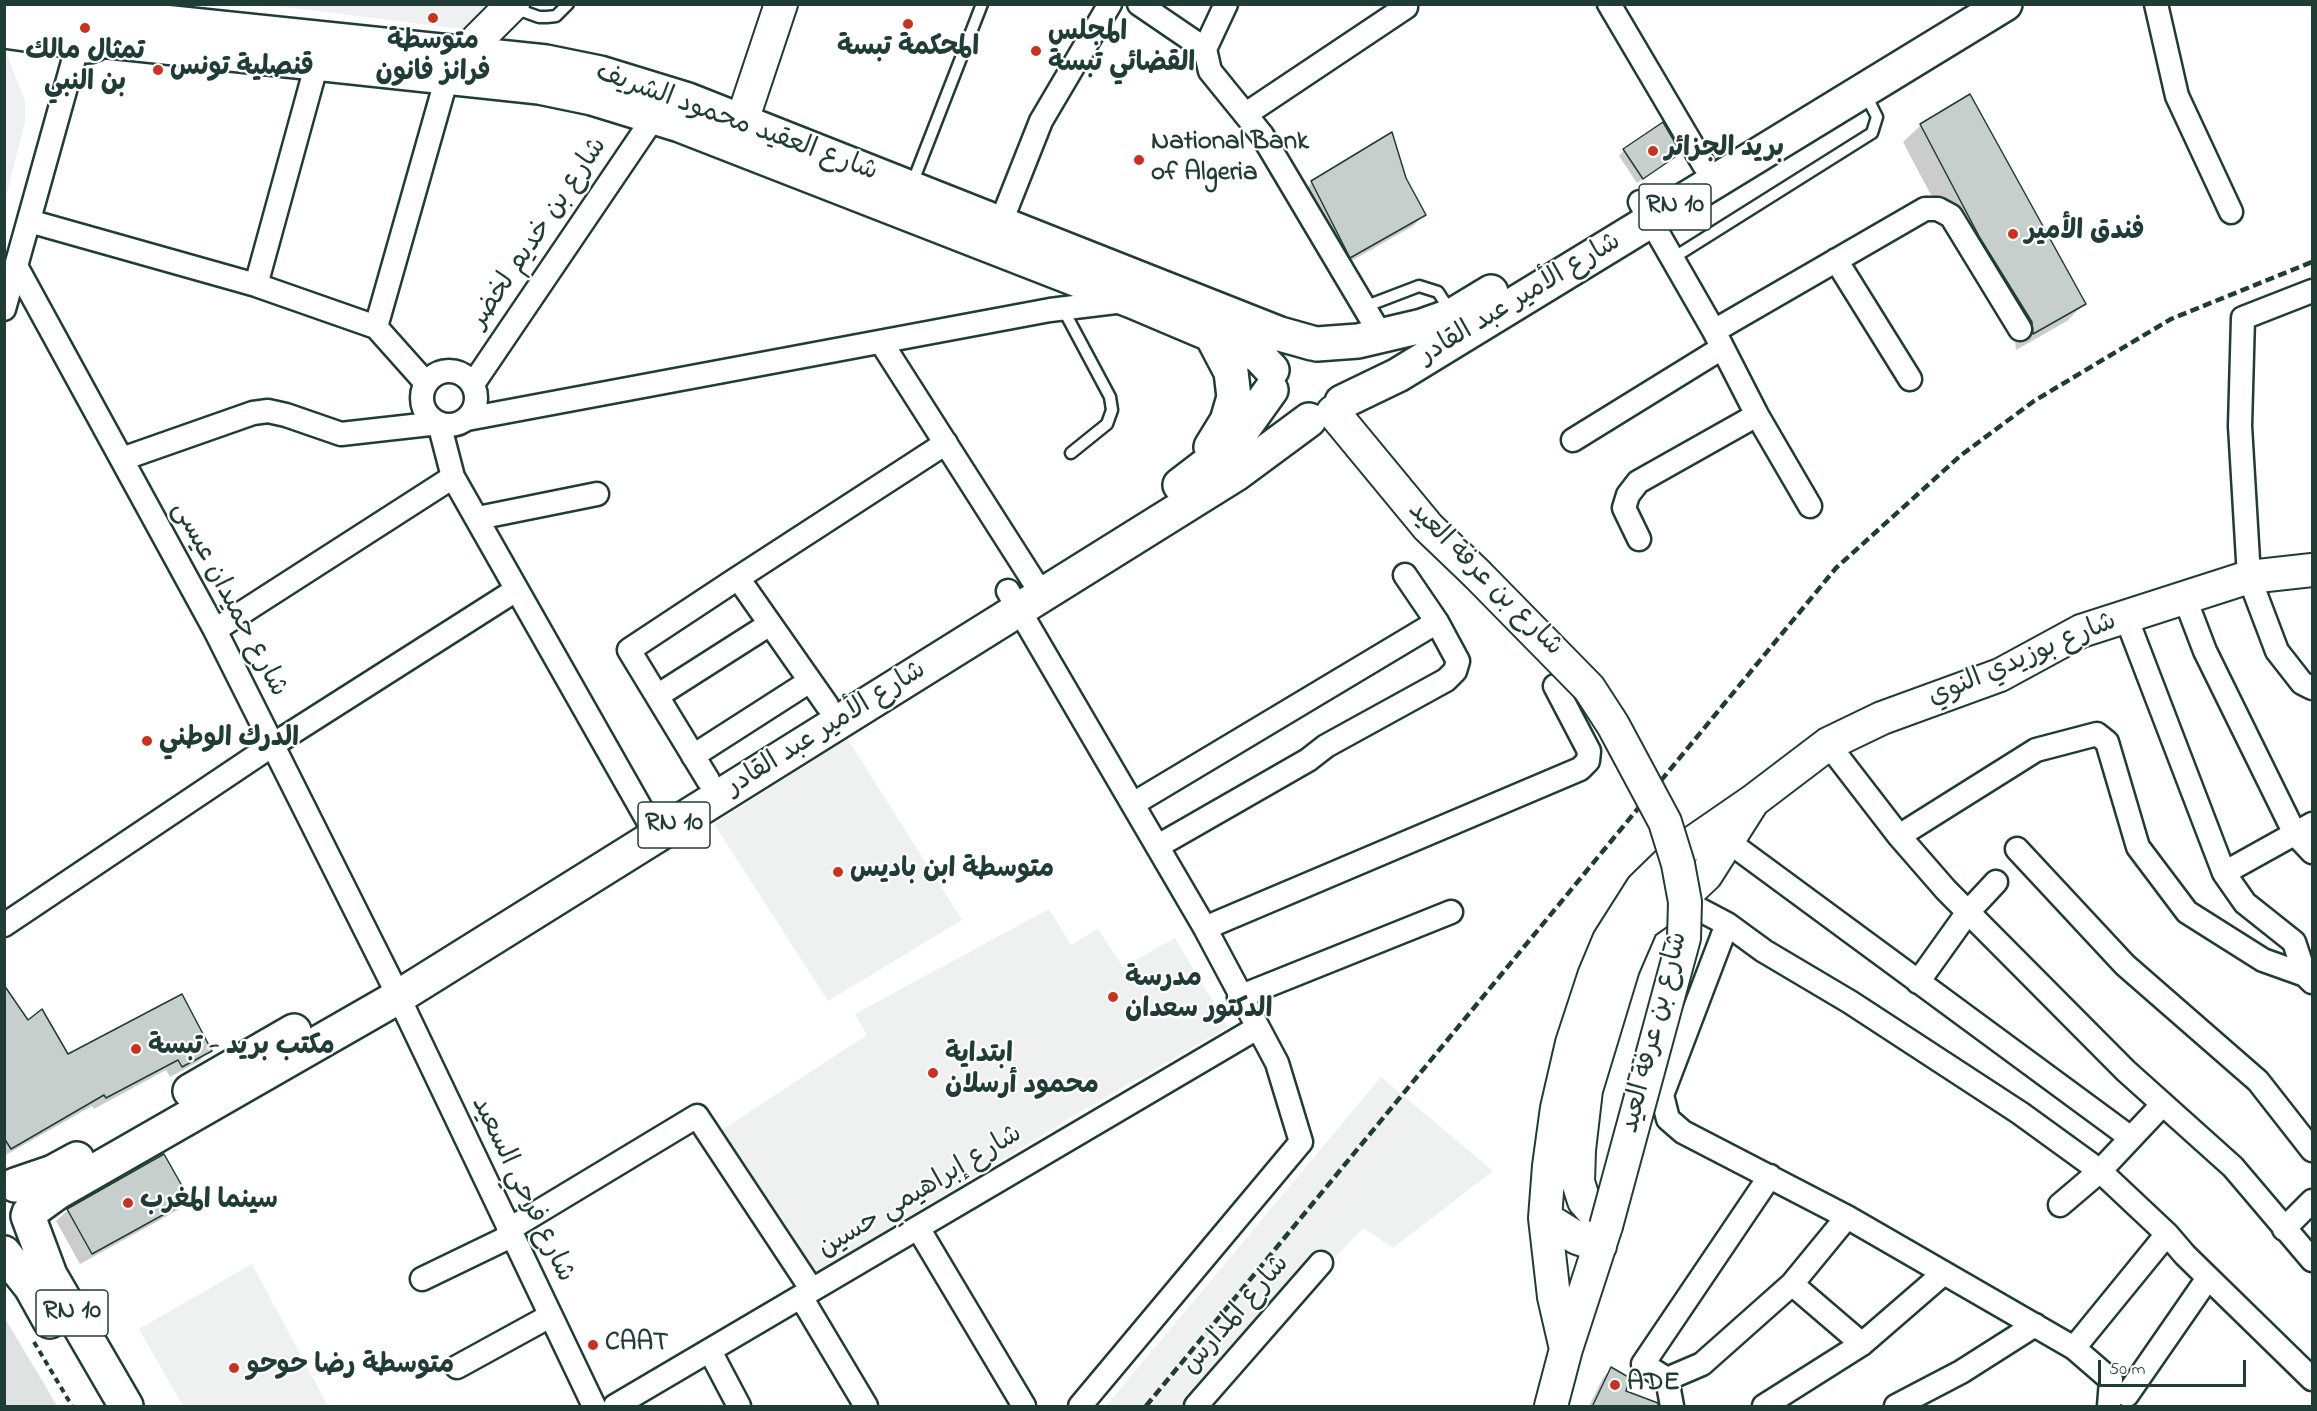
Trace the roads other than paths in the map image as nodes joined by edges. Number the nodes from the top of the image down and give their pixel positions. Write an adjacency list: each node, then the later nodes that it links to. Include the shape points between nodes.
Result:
1 (4, 4): 14 (main road, شارع العقيد محمود الشريف)
2 (568, 4): 13 (lane, via 556,16 547,17)
3 (782, 4): 22 (street)
4 (982, 4): 24 (lane)
5 (1110, 4): 28 (street, via 1041,121)
6 (1139, 4): 16 (street)
7 (1226, 4): 16 (street)
8 (1609, 4): 23 (street)
9 (1965, 4): 23 (main road, شارع الأمير عبد القادر / RN 10)
10 (2005, 4): 19 (main road, شارع الأمير عبد القادر / RN 10)
11 (2156, 4): 26 (street, via 2177,96)
12 (1405, 5): 20 (street)
13 (512, 6): 18 (street)
14 (86, 24): 15 (main road, شارع العقيد محمود الشريف); 17 (main road, شارع العقيد محمود الشريف); 18 (main road, شارع العقيد محمود الشريف); 27 (street)
15 (4, 31)
16 (1205, 49): 20 (street, via 1210,71)
17 (317, 63): 18 (main road, شارع العقيد محمود الشريف); 32 (street)
18 (458, 65): 21 (main road, شارع العقيد محمود الشريف); 22 (main road, شارع العقيد محمود الشريف, via 546,62 600,73); 39 (street)
19 (1864, 91): 25 (main road, شارع الأمير عبد القادر / RN 10); 29 (lane, via 1877,117 1872,133)
20 (1246, 114): 35 (street)
21 (654, 117): 34 (main road, شارع العقيد محمود الشريف); 49 (street, شارع بن خديم لخضر)
22 (742, 121): 24 (main road, شارع العقيد محمود الشريف)
23 (1704, 165): 25 (main road, شارع الأمير عبد القادر / RN 10)
24 (911, 187): 28 (main road, شارع العقيد محمود الشريف)
25 (1646, 212): 29 (street); 38 (main road, شارع الأمير عبد القادر / RN 10); 50 (main road, شارع الأمير عبد القادر / RN 10, via 1398,375)
26 (2231, 212)
27 (28, 221): 31 (street); 32 (street)
28 (1001, 222): 45 (main road, شارع العقيد محمود الشريف, via 1280,334)
29 (1672, 258): 43 (street)
30 (1836, 260): 40 (street, via 1925,208 1938,209 1951,216); 43 (street); 46 (street)
31 (16, 266): 37 (street); 57 (street, شارع حميدان عيسى)
32 (256, 285): 39 (street)
33 (2313, 291): 66 (street, via 2243,318 2240,426)
34 (1132, 301): 36 (street); 41 (main road, شارع العقيد محمود الشريف)
35 (1364, 307): 38 (lane, via 1419,286 1438,291); 42 (street)
36 (1063, 308): 44 (street); 56 (lane, via 1110,397 1112,410 1107,424)
37 (4, 309)
38 (1453, 315): 42 (main road, شارع الأمير عبد القادر / RN 10)
39 (376, 327): 48 (street)
40 (2020, 329)
41 (1211, 334): 47 (main road, شارع العقيد محمود الشريف, via 1259,356); 59 (main road, via 1231,372 1234,397 1227,421)
42 (1382, 337): 45 (main road, شارع الأمير عبد القادر / RN 10)
43 (1718, 340): 51 (street); 54 (street)
44 (881, 342): 52 (street); 55 (street)
45 (1314, 343): 47 (main road, via 1304,342 1281,353); 50 (main road, via 1329,347 1346,366 1347,391)
46 (1910, 379)
47 (1272, 380): 50 (main road, via 1276,402 1285,412); 59 (main road, شارع الأمير عبد القادر / RN 10, via 1231,446)
48 (426, 383): 49 (street, via 432,376 449,370 467,376); 53 (street, via 422,392 425,411)
49 (473, 384): 52 (street, via 477,398)
50 (1328, 411): 69 (main road, شارع الأمير عبد القادر / RN 10, via 1236,474); 119 (street, شارع بن عرفة العيد, bridge, via 1428,527 1589,688 1665,822 1685,902 1684,938)
51 (1757, 416): 61 (street); 63 (street, via 1638,482 1624,508)
52 (467, 419): 53 (street, via 453,425)
53 (439, 423): 57 (street, via 341,434 268,411); 58 (street)
54 (1573, 440)
55 (946, 443): 67 (street); 69 (street)
56 (1071, 453)
57 (122, 459): 74 (street, شارع حميدان عيسى)
58 (453, 477): 62 (street); 74 (street)
59 (1191, 479): 69 (main road, شارع الأمير عبد القادر / RN 10)
60 (597, 494): 62 (street)
61 (1810, 506)
62 (478, 518): 68 (street)
63 (1639, 538)
64 (2313, 570): 66 (street, شارع بوزيدي النوي)
65 (1405, 575): 72 (street)
66 (2249, 577): 70 (street, شارع بوزيدي النوي); 76 (street, via 2277,651 2302,683)
67 (738, 578): 73 (street); 78 (street, via 629,650)
68 (516, 590): 80 (street); 84 (street)
69 (1026, 593): 77 (main road, شارع الأمير عبد القادر / RN 10); 83 (street); 102 (main road, شارع الأمير عبد القادر / RN 10)
70 (2184, 596): 71 (street, شارع بوزيدي النوي); 85 (street, via 2205,651)
71 (2126, 617): 79 (street, شارع بوزيدي النوي, via 2081,631 2000,675 1882,718); 91 (street)
72 (1437, 622): 83 (street); 88 (street, via 1458,661 1446,680)
73 (770, 624): 77 (street); 78 (street)
74 (215, 630): 80 (street, شارع حميدان عيسى)
75 (1555, 686): 99 (street, via 1589,751 1588,761 1580,769)
76 (2313, 688)
77 (819, 693): 81 (main road, شارع الأمير عبد القادر / RN 10)
78 (657, 696): 81 (street)
79 (1828, 744): 82 (street, شارع بوزيدي النوي); 86 (street)
80 (272, 746): 98 (street); 102 (street, شارع حميدان عيسى)
81 (700, 768): 84 (main road, شارع الأمير عبد القادر / RN 10)
82 (1753, 801): 87 (street, شارع بوزيدي النوي); 93 (street, شارع بوزيدي النوي, via 1679,852)
83 (1133, 804): 88 (street)
84 (647, 819): 102 (main road, شارع الأمير عبد القادر / RN 10)
85 (2304, 829): 90 (street); 91 (street)
86 (1899, 836): 96 (street); 100 (street, via 2036,750 2097,734 2107,742 2138,847 2187,912 2263,960)
87 (1729, 842): 94 (street, شارع بوزيدي النوي, via 1706,875); 101 (street)
88 (1158, 846): 99 (street)
89 (2017, 849): 107 (street, via 2125,965 2258,1081)
90 (2313, 852)
91 (2224, 873): 100 (street, via 2245,903 2294,942)
92 (1996, 882): 96 (street)
93 (1642, 888): 94 (street); 114 (street, شارع بوزيدي النوي, via 1609,940 1572,1043 1554,1131)
94 (1678, 898): 97 (street); 119 (street, شارع بوزيدي النوي, via 1642,924 1633,940 1586,1090 1578,1182)
95 (1450, 912): 103 (street)
96 (1968, 912): 101 (street); 105 (street)
97 (1727, 924): 108 (street, via 2020,1113); 109 (street, via 1662,1095 1668,1119 1683,1132)
98 (4, 925)
99 (1205, 928): 103 (street)
100 (2309, 979)
101 (1918, 982): 106 (street)
102 (394, 988): 110 (main road, شارع الأمير عبد القادر / RN 10, via 58,1192); 117 (street, شارع فرحي السعيد)
103 (1239, 997): 104 (street)
104 (1257, 1028): 115 (street, شارع إبراهيمي حسين); 146 (street, via 1277,1063 1301,1143)
105 (2163, 1104): 106 (street); 116 (street, via 2233,1167)
106 (2131, 1138): 108 (street)
107 (2313, 1150)
108 (2100, 1171): 112 (street); 118 (street)
109 (1770, 1176): 113 (street); 136 (street, via 1643,1364)
110 (15, 1192): 120 (main road, شارع الأمير عبد القادر, via 19,1231); 140 (main road, RN 10, via 50,1275)
111 (2313, 1201): 116 (street)
112 (2060, 1205)
113 (1848, 1217): 124 (street); 127 (street)
114 (1545, 1218): 119 (street, via 1577,1238); 133 (street, شارع بوزيدي النوي, via 1554,1297)
115 (918, 1228): 128 (street, شارع إبراهيمي حسين); 145 (street)
116 (2284, 1229): 122 (street)
117 (509, 1233): 126 (street); 128 (street, via 697,1116); 129 (street, شارع فرحي السعيد)
118 (2167, 1234): 125 (street); 132 (street)
119 (1603, 1236): 133 (street, شارع بن عرفة العيد)
120 (4, 1237)
121 (4, 1252): 139 (main road, RN 10, via 31,1287)
122 (2313, 1260)
123 (1321, 1263): 147 (street, شارع المدارس)
124 (1944, 1273): 130 (street); 131 (street)
125 (2208, 1278): 137 (street); 138 (street)
126 (422, 1279)
127 (1792, 1284): 131 (street); 136 (street, via 1702,1364)
128 (807, 1294): 134 (street, شارع إبراهيمي حسين); 144 (street)
129 (550, 1316): 135 (street); 141 (street, شارع فرحي السعيد)
130 (2035, 1325): 132 (street); 151 (street)
131 (1862, 1344): 150 (street)
132 (2074, 1348): 138 (street)
133 (1566, 1349): 148 (street, شارع بن عرفة العيد)
134 (710, 1351): 142 (street, شارع إبراهيمي حسين); 143 (street)
135 (457, 1367)
136 (1667, 1379): 149 (street)
137 (2313, 1379)
138 (2123, 1397)
139 (101, 1407)
140 (126, 1407)
141 (594, 1407)
142 (615, 1407)
143 (739, 1407)
144 (866, 1407)
145 (1024, 1407)
146 (1080, 1407)
147 (1196, 1407)
148 (1551, 1407)
149 (1672, 1407)
150 (1764, 1407)
151 (1896, 1407)

